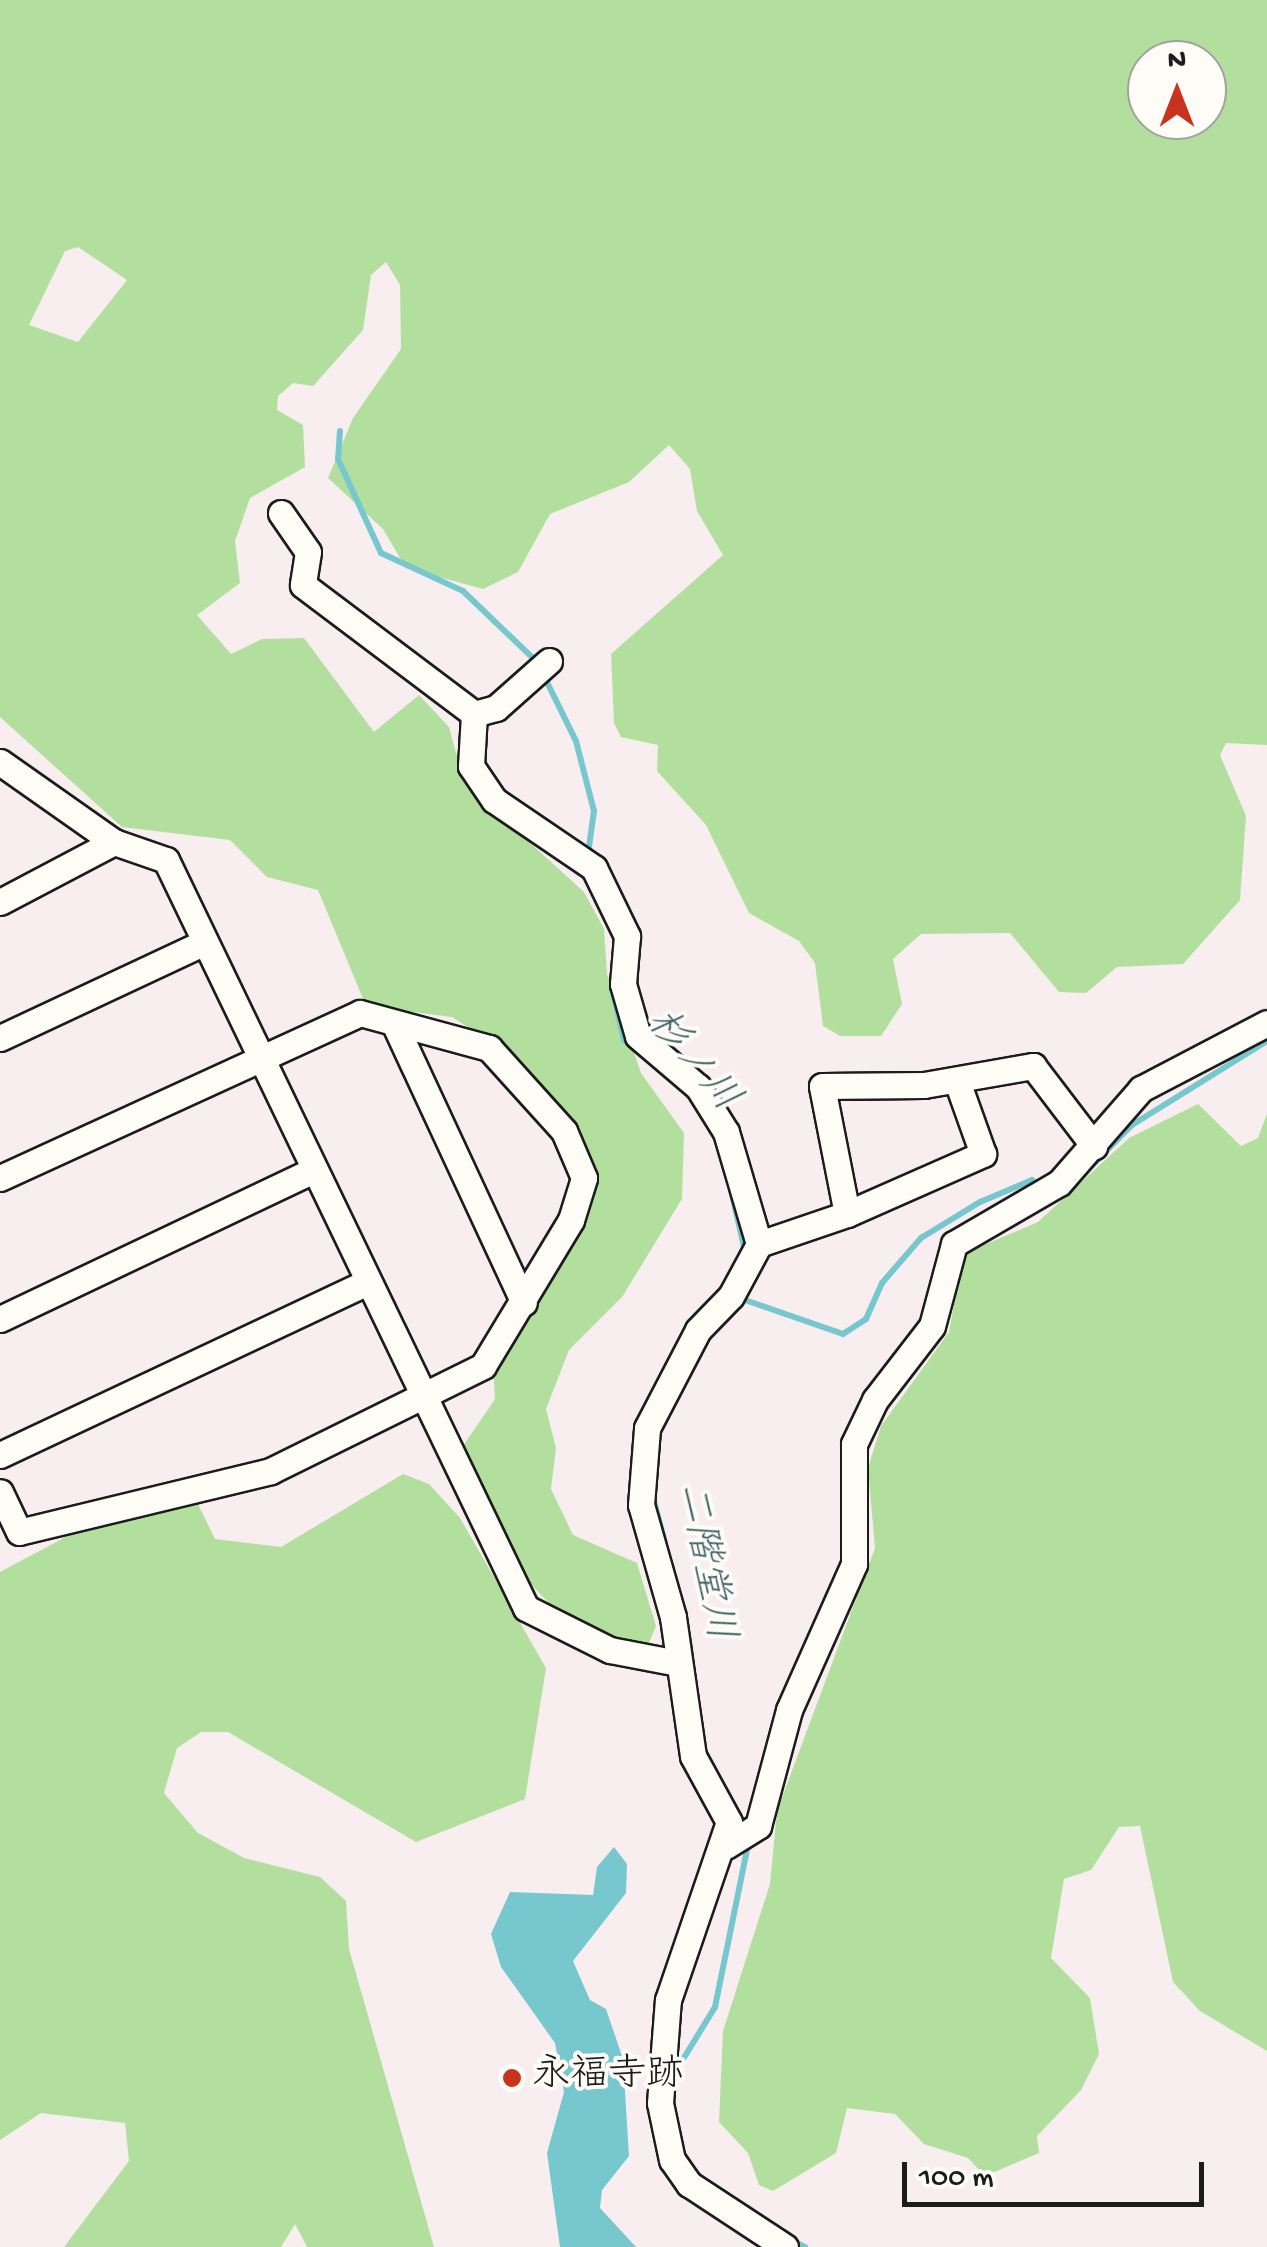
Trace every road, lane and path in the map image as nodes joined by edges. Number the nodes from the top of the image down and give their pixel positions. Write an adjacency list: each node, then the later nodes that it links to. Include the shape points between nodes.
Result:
1 (282, 512): 3 (street, via 308,552 303,586)
2 (549, 661): 3 (street, via 496,708)
3 (474, 714): 17 (street, via 466,752 481,788 537,821 601,882 627,936 623,984 638,1036 698,1088 726,1132)
4 (0, 762): 5 (street)
5 (114, 842): 6 (street); 7 (street, via 166,860)
6 (0, 902)
7 (203, 943): 10 (street); 11 (street)
8 (1267, 1022): 13 (street, via 1141,1090)
9 (396, 1025): 11 (street, via 360,1013); 19 (street); 19 (street, via 489,1048 582,1162 582,1197)
10 (0, 1038)
11 (258, 1058): 14 (street); 15 (street)
12 (957, 1081): 13 (street, via 1008,1064 1033,1066); 16 (street, via 984,1154 890,1188); 16 (street, via 822,1086)
13 (1094, 1146): 25 (street, via 1049,1190 954,1244 932,1326 854,1444 854,1564 789,1710 758,1826)
14 (312, 1171): 18 (street); 20 (street)
15 (0, 1178)
16 (847, 1214): 17 (street)
17 (753, 1256): 24 (street, via 698,1330 647,1428 641,1505)
18 (364, 1282): 21 (street); 22 (street)
19 (524, 1303): 21 (street, via 483,1366)
20 (0, 1320)
21 (416, 1396): 23 (street, via 271,1471 19,1532); 24 (street, via 526,1608 610,1650)
22 (0, 1454)
23 (0, 1492)
24 (678, 1663): 25 (street, via 692,1756 729,1822)
25 (726, 1846): 26 (street, via 668,2000 660,2103 672,2160 689,2184)
26 (786, 2247)

